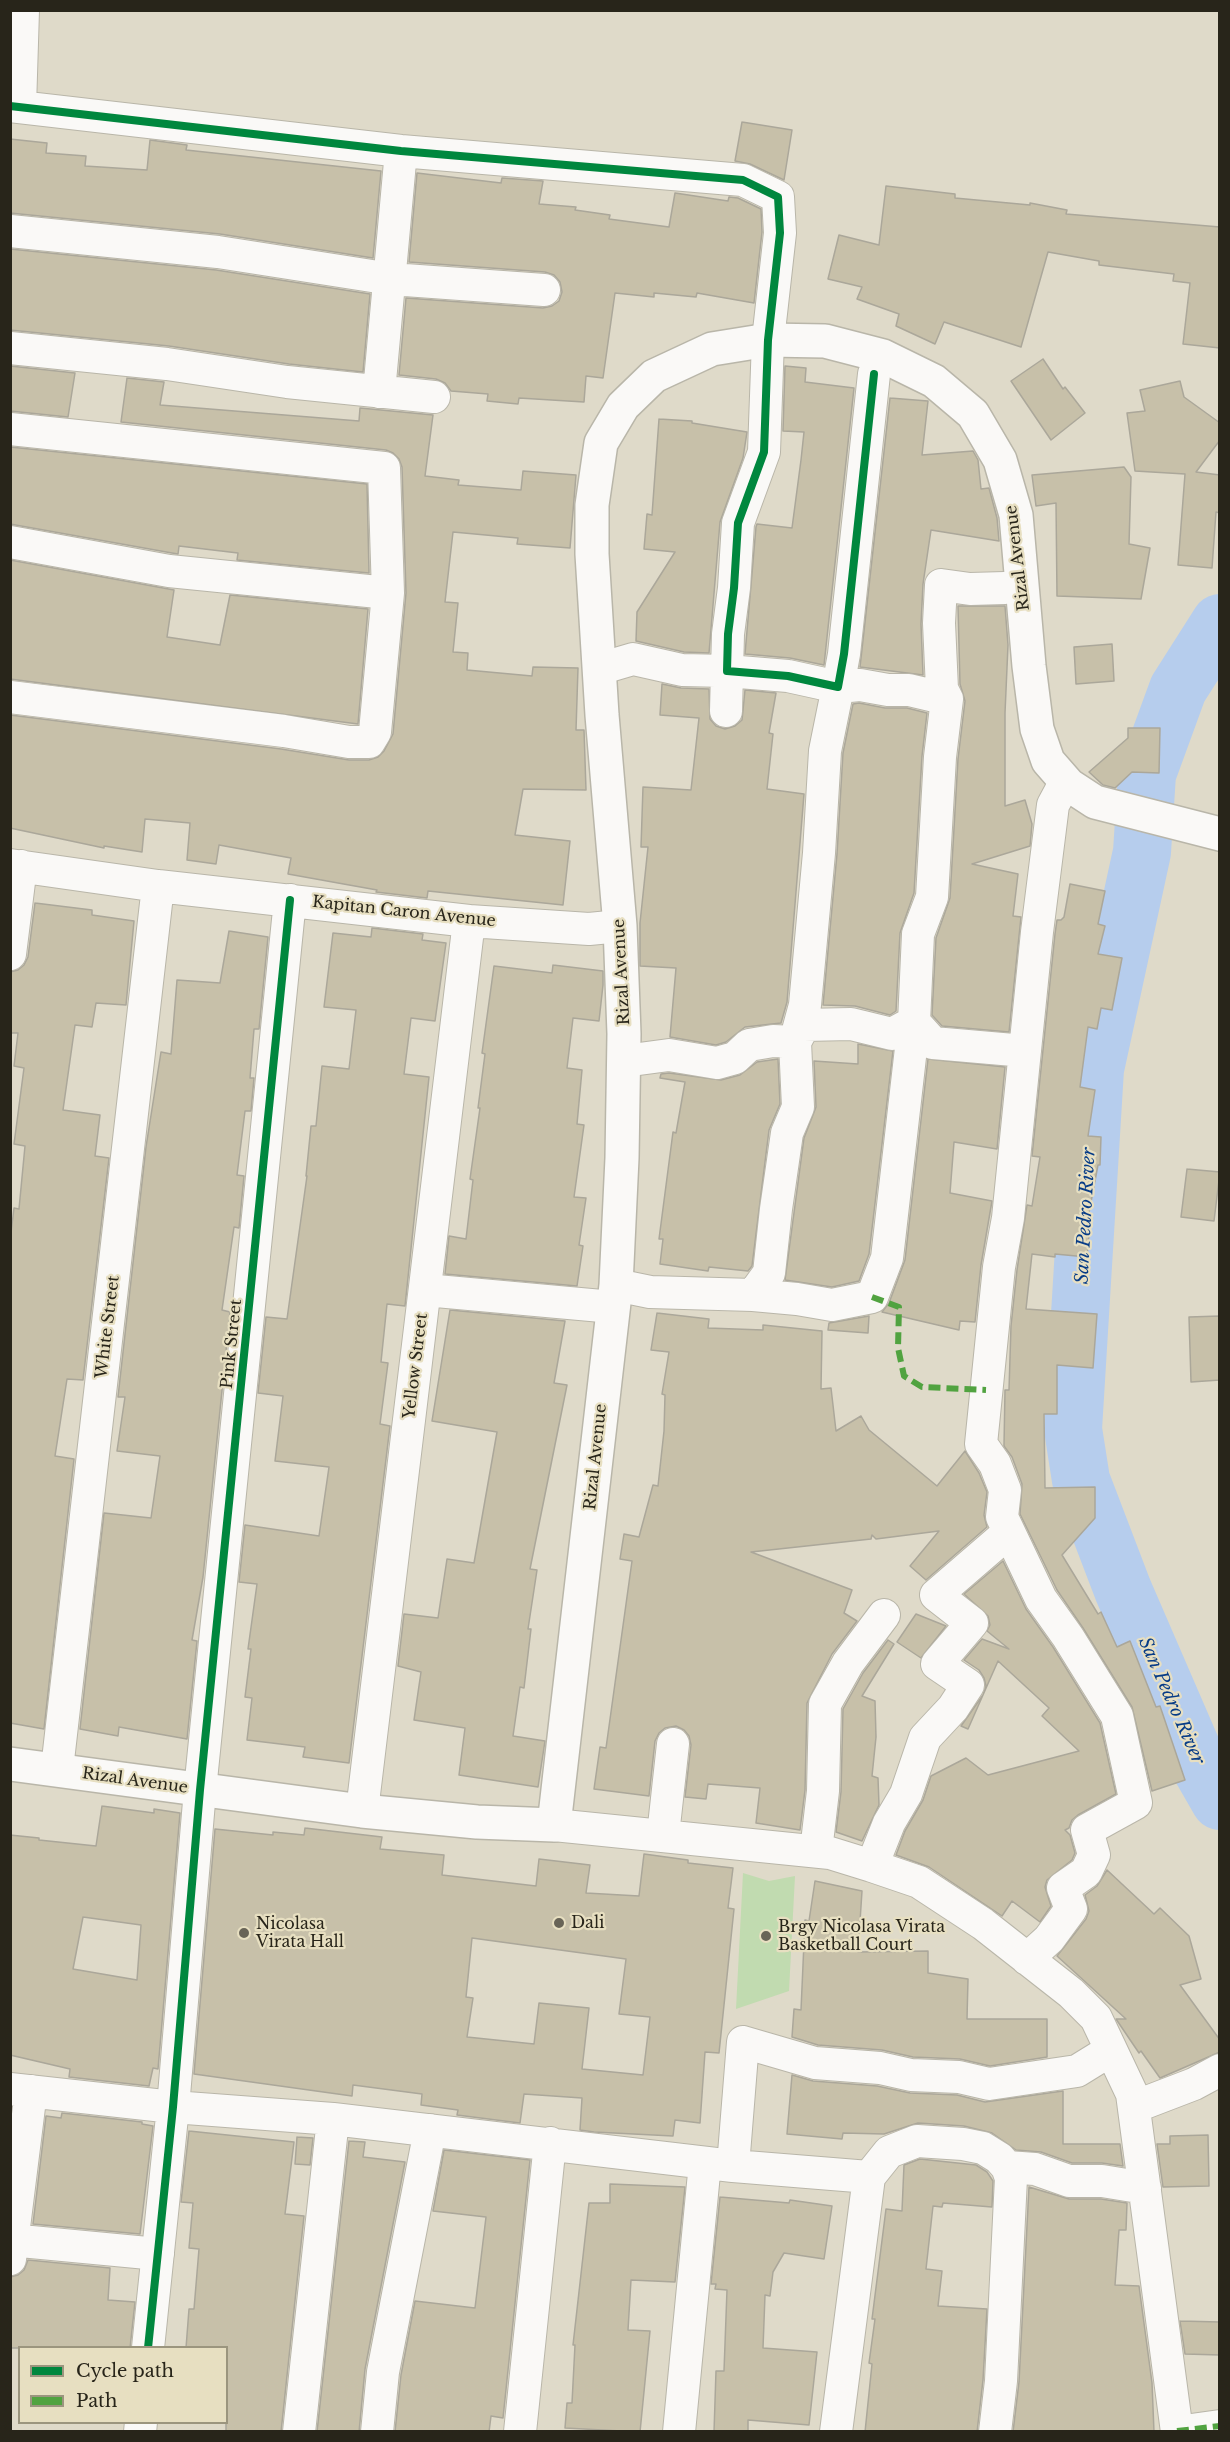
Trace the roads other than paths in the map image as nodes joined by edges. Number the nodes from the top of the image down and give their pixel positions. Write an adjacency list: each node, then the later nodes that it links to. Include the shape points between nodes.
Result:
1 (23, 10): 2 (street)
2 (15, 106): 3 (street)
3 (401, 151): 5 (street); 7 (street, via 743,180 778,197 780,233)
4 (10, 231): 5 (street, via 218,252)
5 (392, 279): 6 (street); 10 (street)
6 (544, 290)
7 (768, 340): 16 (main road, Rizal Avenue, via 712,349 654,376 623,406 601,443 592,505); 17 (street, via 764,452 738,523); 22 (main road, Rizal Avenue, via 825,341 883,356 934,381 973,414 1000,460 1016,515 1037,729 1048,761)
8 (10, 348): 10 (street)
9 (874, 374): 18 (street)
10 (380, 392): 11 (street)
11 (434, 397)
12 (10, 429): 15 (street, via 384,468)
13 (10, 542): 15 (street, via 169,572)
14 (1005, 588): 20 (street, via 941,585 939,623 942,689)
15 (388, 593): 19 (street, via 375,732 369,742)
16 (599, 669): 17 (street, via 633,659 682,670); 28 (main road, Rizal Avenue)
17 (727, 671): 18 (street, via 788,676); 21 (street)
18 (838, 687): 20 (street, via 909,690); 31 (street, via 825,751 805,1005)
19 (10, 697)
20 (946, 699): 30 (street, via 932,897 918,934)
21 (726, 711)
22 (1069, 785): 23 (main road, Rizal Avenue, via 1095,802 1113,808); 32 (street, via 1059,792 1053,805)
23 (1220, 834)
24 (16, 866): 25 (street, Kapitan Caron Avenue); 29 (street)
25 (158, 886): 26 (street, Kapitan Caron Avenue); 41 (street, White Street)
26 (290, 900): 27 (street, Kapitan Caron Avenue); 42 (street, Pink Street)
27 (469, 921): 28 (street, Kapitan Caron Avenue, via 589,928); 34 (street, Yellow Street)
28 (620, 926): 33 (main road, Rizal Avenue)
29 (10, 954)
30 (914, 1022): 31 (street, via 892,1034 851,1024 804,1025); 32 (street, via 933,1043); 35 (street, via 887,1258 872,1297 832,1305)
31 (795, 1042): 33 (street, via 749,1045 735,1058 717,1063 669,1055); 35 (street, via 798,1107 787,1133 769,1273)
32 (1025, 1051): 37 (street, via 981,1444 995,1464 1005,1490 1002,1517)
33 (624, 1061): 36 (main road, Rizal Avenue)
34 (425, 1290): 36 (street); 43 (street, Yellow Street)
35 (753, 1295): 36 (street, via 650,1292)
36 (614, 1296): 44 (main road, Rizal Avenue)
37 (1009, 1532): 47 (street, via 936,1595 972,1623 938,1664 968,1685 925,1738 906,1794); 48 (street, via 1041,1599 1117,1716 1136,1803 1087,1830 1094,1855 1086,1872 1063,1888 1071,1909 1049,1939)
38 (884, 1615): 46 (street, via 848,1663 825,1704 823,1791)
39 (673, 1744): 45 (street)
40 (10, 1764): 41 (main road, Rizal Avenue)
41 (57, 1769): 42 (main road, Rizal Avenue)
42 (200, 1790): 43 (main road, Rizal Avenue); 52 (street, Pink Street)
43 (362, 1811): 44 (main road, Rizal Avenue)
44 (554, 1825): 45 (street)
45 (663, 1835): 46 (street)
46 (816, 1851): 47 (street)
47 (872, 1866): 48 (street, via 919,1882)
48 (1027, 1959): 49 (street, via 1096,2018)
49 (1111, 2050): 53 (street, via 1132,2094); 57 (street, via 1077,2072 989,2084 958,2076 911,2076 880,2068 814,2063 744,2042)
50 (1220, 2070): 53 (street)
51 (21, 2090): 52 (street); 61 (street)
52 (173, 2107): 54 (street); 62 (street, Pink Street)
53 (1134, 2107): 60 (street)
54 (333, 2119): 55 (street); 65 (street)
55 (430, 2130): 56 (street); 66 (street, via 382,2372)
56 (550, 2143): 57 (street); 67 (street)
57 (719, 2164): 59 (street); 68 (street)
58 (1007, 2167): 59 (street, via 983,2148 917,2141 889,2152); 60 (street, via 1035,2169 1069,2181 1102,2181); 70 (street, via 1011,2178 1009,2240)
59 (869, 2177): 69 (street)
60 (1144, 2188): 64 (street, via 1177,2432)
61 (12, 2246): 62 (street)
62 (158, 2254): 63 (street, Pink Street)
63 (148, 2346)
64 (1220, 2426)
65 (299, 2432)
66 (377, 2432)
67 (520, 2432)
68 (679, 2432)
69 (836, 2432)
70 (995, 2432)

